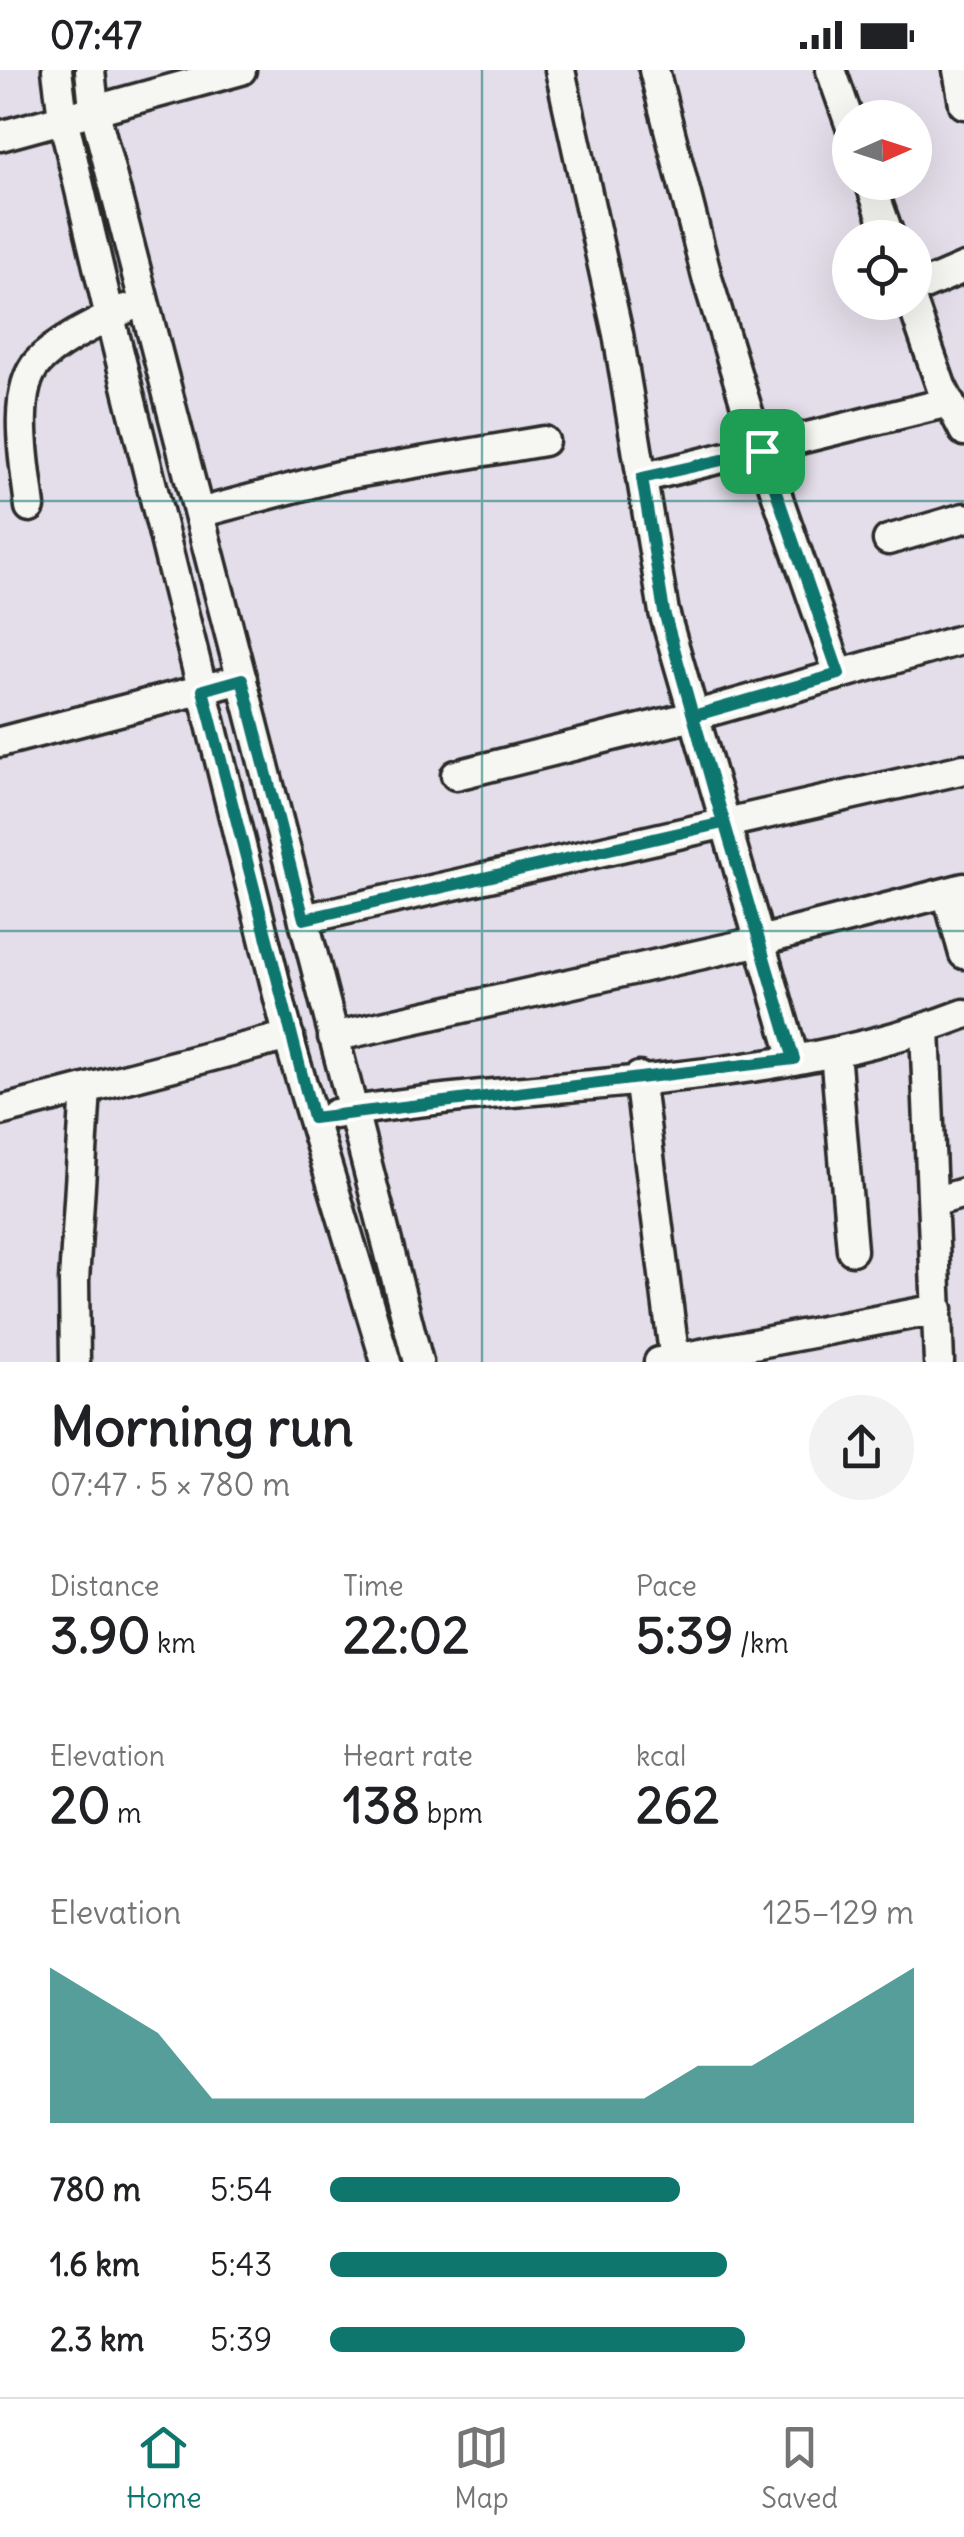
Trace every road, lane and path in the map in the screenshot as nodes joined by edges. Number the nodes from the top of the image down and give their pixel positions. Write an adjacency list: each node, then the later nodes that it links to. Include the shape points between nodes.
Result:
1 (57, 70): 11 (street)
2 (90, 70): 10 (street)
3 (241, 70): 10 (street)
4 (560, 70): 22 (street)
5 (654, 70): 21 (street, via 708,281)
6 (831, 70): 8 (street)
7 (958, 70): 9 (street)
8 (842, 100)
9 (964, 104)
10 (94, 108): 11 (street); 15 (street)
11 (62, 118): 12 (street); 16 (street)
12 (0, 136)
13 (964, 268): 14 (street)
14 (932, 282)
15 (144, 298): 16 (street); 24 (street)
16 (110, 316): 23 (street, via 38,362 29,378 22,435); 30 (street)
17 (919, 320): 18 (street)
18 (949, 402): 19 (street); 21 (street)
19 (964, 431)
20 (544, 441): 24 (street, via 338,476)
21 (762, 451): 22 (street); 28 (street)
22 (642, 478): 31 (street, via 664,612)
23 (30, 507)
24 (199, 512): 29 (street)
25 (964, 518): 26 (street)
26 (888, 540)
27 (964, 638): 28 (street)
28 (839, 674): 31 (street)
29 (242, 679): 30 (street); 37 (street)
30 (203, 690): 32 (street); 42 (street)
31 (693, 716): 34 (street); 35 (street)
32 (0, 742)
33 (964, 769): 35 (street)
34 (456, 775)
35 (723, 823): 37 (street); 38 (street)
36 (955, 891): 38 (street); 39 (street)
37 (304, 919): 43 (street)
38 (756, 942): 43 (street); 45 (street)
39 (964, 954)
40 (964, 1014): 41 (street)
41 (925, 1029): 44 (street); 52 (street)
42 (289, 1036): 47 (street); 50 (street)
43 (333, 1037): 48 (street)
44 (835, 1052): 45 (street); 53 (street)
45 (794, 1059): 46 (street)
46 (639, 1077): 48 (street); 55 (street)
47 (86, 1089): 49 (street); 56 (street)
48 (352, 1110): 50 (street); 58 (street)
49 (0, 1111)
50 (313, 1118): 57 (street)
51 (964, 1193): 52 (street)
52 (933, 1202): 54 (street)
53 (852, 1250)
54 (947, 1321): 55 (street); 59 (street)
55 (669, 1361)
56 (75, 1362)
57 (386, 1362)
58 (418, 1362)
59 (939, 1362)

